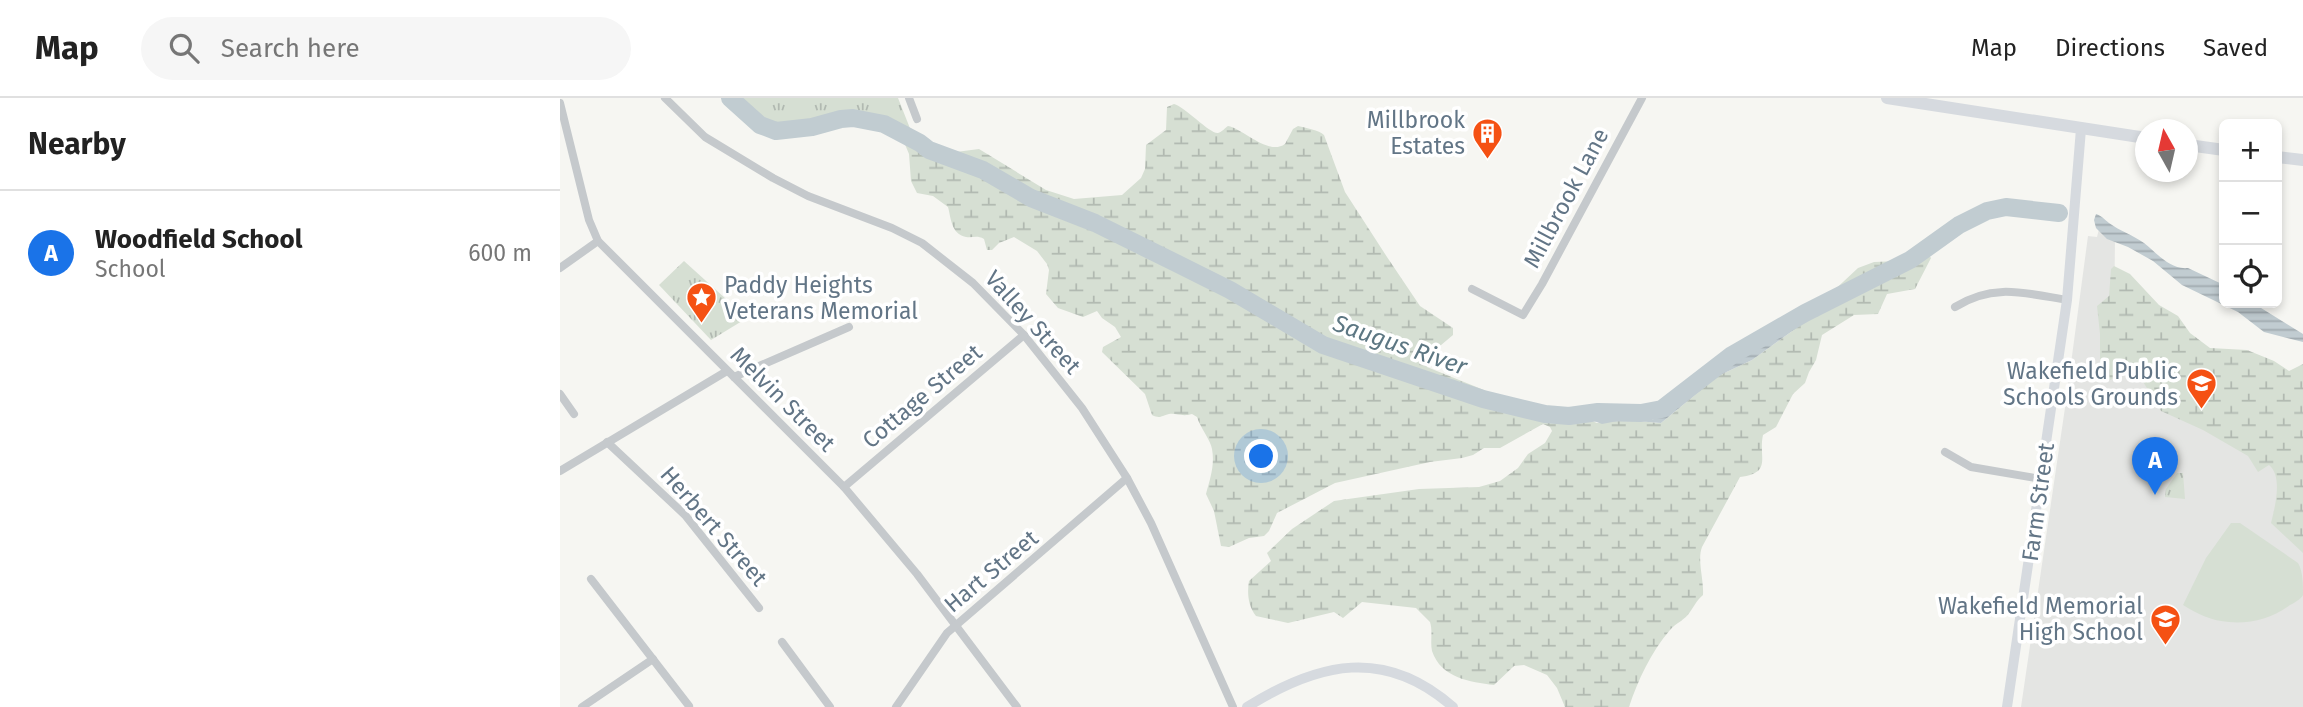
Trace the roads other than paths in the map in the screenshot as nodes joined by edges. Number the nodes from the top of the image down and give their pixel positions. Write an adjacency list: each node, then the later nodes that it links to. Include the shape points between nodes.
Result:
1 (665, 98): 19 (street, Valley Street, via 705,137 764,173 922,243 973,283)
2 (909, 98): 6 (street)
3 (1642, 98): 15 (street, Millbrook Lane, via 1523,315)
4 (1887, 98): 7 (main road)
5 (560, 103): 13 (street, Melvin Street)
6 (917, 119)
7 (2081, 129): 8 (main road); 16 (main road, Farm Street)
8 (2135, 136)
9 (2198, 146): 10 (main road)
10 (2219, 149)
11 (2282, 158): 12 (main road)
12 (2303, 160)
13 (598, 240): 14 (street); 20 (street, Melvin Street)
14 (560, 268)
15 (1472, 289)
16 (2067, 300): 17 (street, via 1995,291); 27 (main road, Farm Street)
17 (1955, 307)
18 (849, 327): 20 (street)
19 (1024, 335): 26 (street, Valley Street, via 1082,408); 28 (street, Cottage Street)
20 (731, 374): 23 (street); 28 (street, Melvin Street)
21 (560, 394): 22 (street)
22 (574, 414)
23 (607, 442): 25 (street); 30 (street, Herbert Street, via 685,515)
24 (1945, 452): 27 (street, via 1972,468)
25 (560, 471)
26 (1127, 478): 31 (street, Hart Street); 39 (street, Valley Street)
27 (2041, 479): 42 (main road, Farm Street)
28 (844, 487): 31 (street, Melvin Street)
29 (591, 579): 33 (street)
30 (759, 608)
31 (956, 625): 37 (street, Hart Street, via 939,642); 38 (street, Melvin Street)
32 (782, 642): 36 (street)
33 (653, 659): 34 (street); 35 (street)
34 (689, 706)
35 (582, 707)
36 (830, 707)
37 (896, 707)
38 (1017, 707)
39 (1233, 707)
40 (1247, 707): 41 (main road, via 1299,678 1359,667 1416,681)
41 (1453, 707)
42 (2007, 707)

